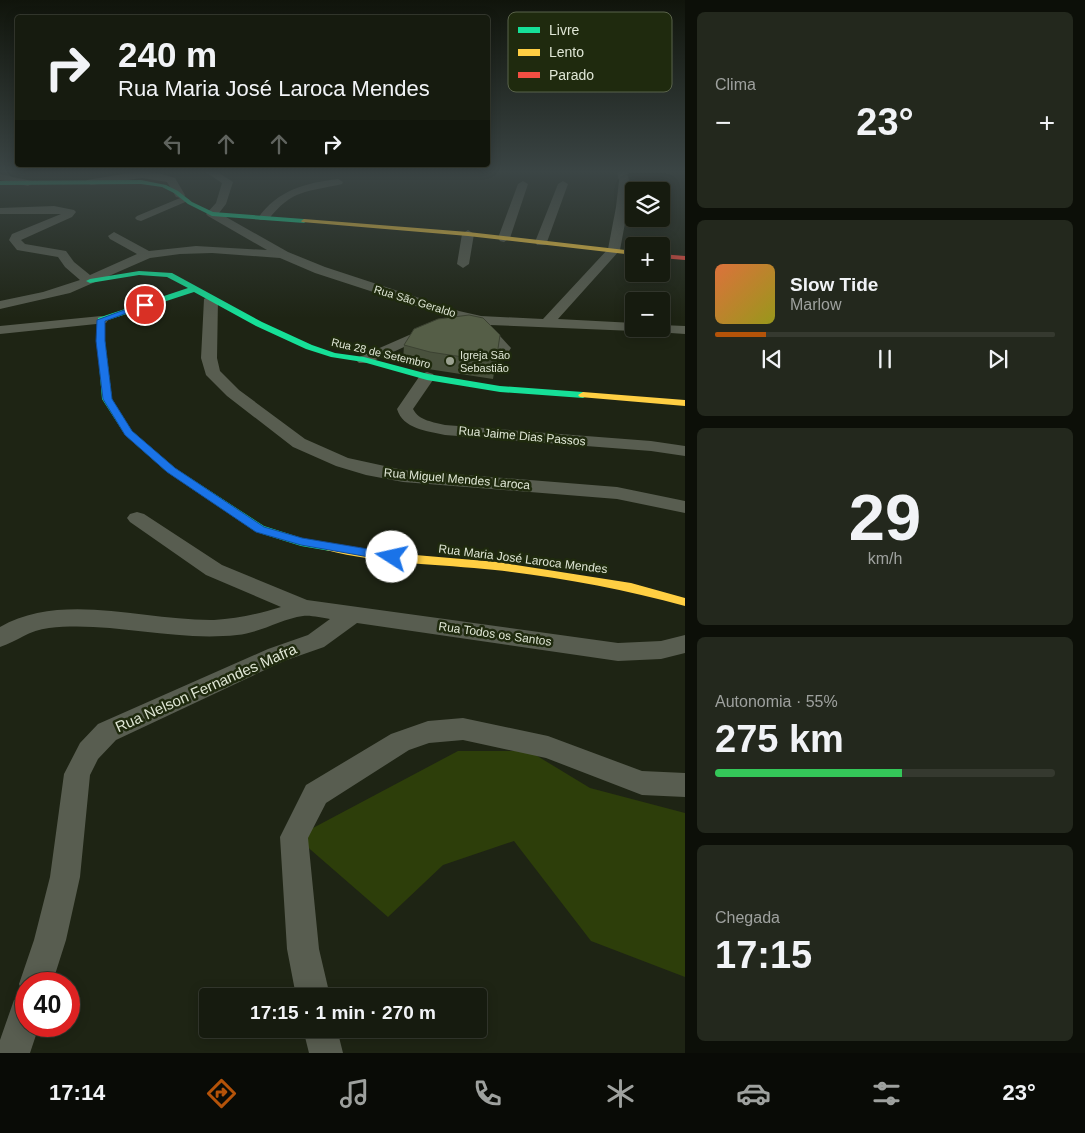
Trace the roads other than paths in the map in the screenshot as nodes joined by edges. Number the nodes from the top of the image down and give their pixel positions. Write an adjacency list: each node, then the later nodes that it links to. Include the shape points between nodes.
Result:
1 (56, 220): 20 (street, via 15,240 22,246 62,254)
2 (223, 220): 13 (street, Rua São Geraldo)
3 (291, 220): 7 (street)
4 (510, 220): 9 (street)
5 (549, 220): 10 (street)
6 (620, 220): 11 (street)
7 (468, 234): 9 (street); 18 (street)
8 (114, 236): 14 (street)
9 (504, 238): 10 (street)
10 (541, 242): 11 (street)
11 (614, 250): 12 (street); 26 (street)
12 (625, 252)
13 (284, 255): 14 (street, via 217,248); 25 (street, Rua São Geraldo)
14 (147, 256): 20 (street, via 122,264)
15 (670, 257): 16 (street)
16 (685, 258)
17 (670, 259): 19 (street)
18 (464, 264)
19 (685, 266)
20 (90, 281): 21 (street, Rua 28 de Setembro, via 155,272 169,275); 23 (street, via 49,295)
21 (194, 289): 22 (street, Rua 28 de Setembro); 24 (street)
22 (211, 299): 32 (street, Rua 28 de Setembro, via 309,347); 36 (street, Rua Miguel Mendes Laroca, via 209,358 212,372 233,393 299,443 342,462 403,476 617,493)
23 (0, 305)
24 (102, 320): 29 (street); 38 (street, Rua Maria José Laroca Mendes, via 100,341 107,399 128,433 171,470 260,529 301,542 392,557 497,566 631,587)
25 (482, 323): 26 (street, Rua São Geraldo); 31 (street); 32 (street, via 430,330)
26 (547, 323): 27 (street, Rua São Geraldo)
27 (625, 327)
28 (670, 329): 30 (street)
29 (0, 330)
30 (685, 330)
31 (504, 348)
32 (364, 360): 33 (street, Rua 28 de Setembro)
33 (427, 377): 34 (street, Rua 28 de Setembro, via 500,389); 35 (street, Rua Jaime Dias Passos, via 405,408 407,415 418,423 445,430)
34 (685, 403)
35 (685, 451)
36 (685, 507)
37 (137, 518): 39 (street, Rua Todos os Santos, via 214,570)
38 (685, 602)
39 (304, 608): 40 (street, Rua Todos os Santos); 41 (street, Rua Todos os Santos, via 238,627 203,628 68,617 33,621)
40 (353, 614): 42 (street, Rua Todos os Santos, via 618,652 660,650); 44 (street, Rua Nelson Fernandes Mafra, via 316,641 276,655 107,732 89,751 77,774 64,878)
41 (0, 638)
42 (685, 644)
43 (685, 785): 45 (street, via 642,783 548,746 463,729 428,732 400,742 316,794 294,836 303,949)
44 (39, 972)
45 (311, 988)
46 (18, 1037): 48 (street)
47 (322, 1038): 49 (street)
48 (13, 1053)
49 (326, 1053)

